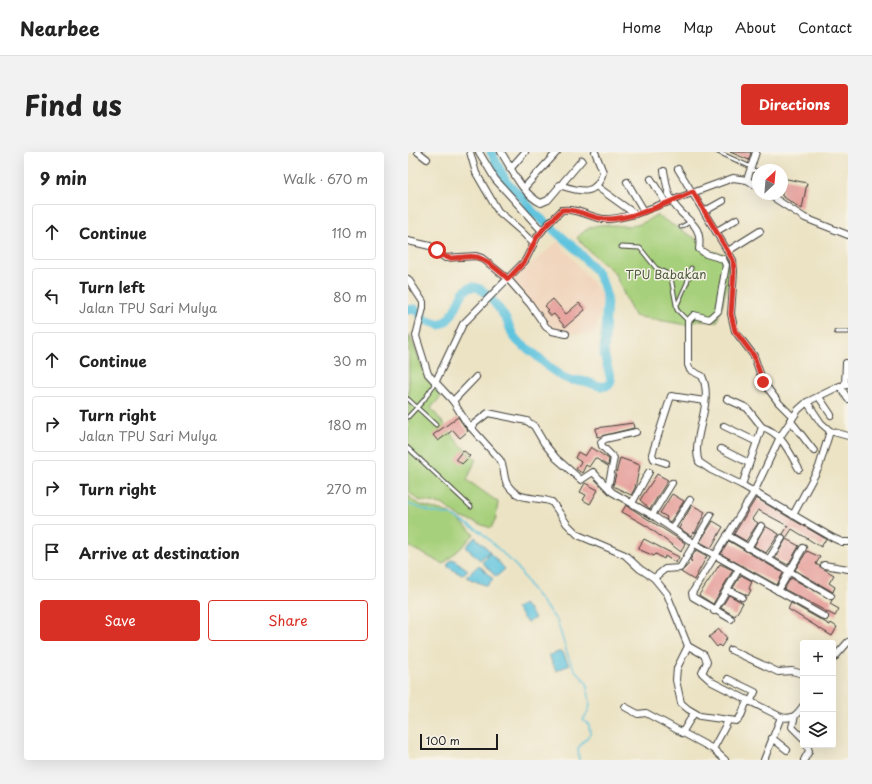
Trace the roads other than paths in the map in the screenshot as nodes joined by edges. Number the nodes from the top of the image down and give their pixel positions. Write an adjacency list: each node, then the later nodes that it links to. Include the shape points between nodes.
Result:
1 (418, 152): 10 (street)
2 (470, 152): 38 (street, via 476,173 498,211)
3 (479, 152): 33 (street, via 495,179)
4 (501, 152): 13 (street)
5 (526, 152): 13 (street)
6 (557, 152): 22 (street)
7 (595, 152): 21 (street, via 603,172)
8 (718, 152): 12 (lane)
9 (756, 152): 12 (street)
10 (427, 159)
11 (582, 160): 20 (street)
12 (750, 168): 17 (street)
13 (510, 169): 22 (street)
14 (678, 169): 23 (street)
15 (664, 171): 26 (street)
16 (652, 179): 26 (street)
17 (746, 180): 19 (street); 23 (street, via 733,178)
18 (627, 182): 27 (street)
19 (752, 184)
20 (559, 185): 21 (street, via 582,191); 22 (street, via 548,200 542,203)
21 (596, 186): 29 (street)
22 (524, 188)
23 (693, 192): 26 (street); 28 (street)
24 (777, 200): 36 (street, via 805,218)
25 (723, 201): 28 (street)
26 (669, 202): 27 (street); 31 (street)
27 (644, 211): 29 (street)
28 (705, 211): 34 (street)
29 (635, 214): 33 (street, via 603,219 568,209 562,210)
30 (738, 219): 34 (street)
31 (690, 222): 32 (lane); 45 (street, via 698,230 701,238 699,250 723,259 726,265 718,311 709,319 694,315)
32 (681, 227)
33 (543, 229): 38 (street)
34 (717, 231): 40 (street)
35 (760, 231): 40 (street)
36 (848, 235)
37 (408, 241): 43 (street, via 430,246 445,258 479,257)
38 (534, 244): 43 (street, via 525,261)
39 (621, 246): 44 (lane, via 640,248 656,268 668,274 672,280)
40 (728, 251): 63 (street, via 733,260 734,271 731,314 735,331 754,356 763,382)
41 (691, 268): 44 (lane, via 688,283)
42 (408, 279): 51 (street, via 423,302 416,336 428,374)
43 (508, 279): 48 (street, via 546,326 552,331); 51 (street, via 463,324)
44 (677, 305): 45 (lane, via 679,313)
45 (688, 320): 58 (street, via 688,365 690,370 700,374 705,383)
46 (836, 332): 47 (lane)
47 (848, 332)
48 (566, 334)
49 (846, 363): 52 (street)
50 (476, 377): 57 (street)
51 (435, 383): 57 (street); 60 (lane)
52 (844, 385): 53 (street); 56 (street)
53 (819, 397): 59 (street); 61 (street)
54 (408, 399): 60 (lane)
55 (727, 399): 67 (street, via 747,408)
56 (848, 399)
57 (454, 401): 66 (street, via 461,417)
58 (705, 401): 76 (street, via 671,396 652,454 654,459); 81 (street, via 697,451 699,462)
59 (807, 402): 63 (street); 68 (street, via 821,423)
60 (417, 407): 62 (lane); 64 (lane)
61 (831, 415)
62 (408, 418)
63 (792, 418): 71 (street); 75 (street)
64 (436, 425)
65 (724, 426): 72 (street)
66 (470, 427): 82 (street, via 488,413 527,421 534,426 556,458 581,480 594,472); 104 (street, via 500,460 506,483 517,495 552,502 578,535 625,555)
67 (762, 428): 71 (street); 72 (street)
68 (830, 431): 70 (street); 89 (street, via 819,467)
69 (636, 432): 82 (street, via 601,442 614,458)
70 (848, 436)
71 (780, 437): 78 (street); 83 (street)
72 (757, 442): 77 (street)
73 (408, 448): 86 (lane)
74 (721, 449): 77 (street)
75 (814, 452)
76 (666, 463)
77 (749, 463): 81 (street)
78 (799, 469)
79 (649, 472): 85 (street)
80 (672, 483): 87 (street)
81 (742, 485): 83 (street)
82 (608, 487): 85 (street)
83 (754, 492): 89 (street); 92 (street)
84 (690, 500): 91 (street)
85 (632, 503): 87 (street)
86 (471, 507)
87 (652, 515): 91 (street)
88 (711, 515): 95 (street)
89 (793, 515): 94 (street, via 837,540)
90 (761, 526): 96 (street)
91 (672, 528): 95 (street)
92 (727, 535): 96 (street); 98 (street)
93 (782, 538): 99 (street)
94 (848, 542)
95 (695, 544): 98 (street); 104 (street, via 680,568 665,569)
96 (748, 548): 99 (street)
97 (803, 548): 103 (street)
98 (715, 555): 101 (street); 109 (street, via 691,595)
99 (770, 559): 103 (street)
100 (824, 565): 102 (street)
101 (739, 569): 105 (street); 106 (street)
102 (848, 569)
103 (790, 571): 106 (street); 107 (street)
104 (654, 578): 113 (street, via 666,594)
105 (728, 590): 108 (street); 109 (street)
106 (778, 591): 110 (street)
107 (831, 596)
108 (742, 597)
109 (714, 611): 111 (street)
110 (825, 617)
111 (731, 619)
112 (848, 642): 115 (street)
113 (688, 646): 118 (street, via 704,655 707,662 702,673 706,678); 121 (street, via 678,666 676,680 681,703)
114 (731, 650): 116 (street, via 778,672)
115 (836, 656)
116 (800, 673)
117 (728, 680): 118 (street, via 755,692)
118 (749, 701): 123 (street); 124 (street, via 740,719)
119 (625, 707): 125 (street, via 638,714 646,713)
120 (800, 710): 122 (street)
121 (694, 713): 124 (street); 125 (street)
122 (795, 716): 123 (street, via 788,719); 126 (street, via 792,727)
123 (781, 717): 127 (street)
124 (728, 720): 129 (street)
125 (682, 733): 129 (street)
126 (800, 735)
127 (772, 738): 130 (street); 132 (street)
128 (808, 748): 133 (street, via 809,751)
129 (713, 749): 131 (street)
130 (787, 750)
131 (725, 760)
132 (764, 760)
133 (805, 760): 134 (street)
134 (811, 760)

